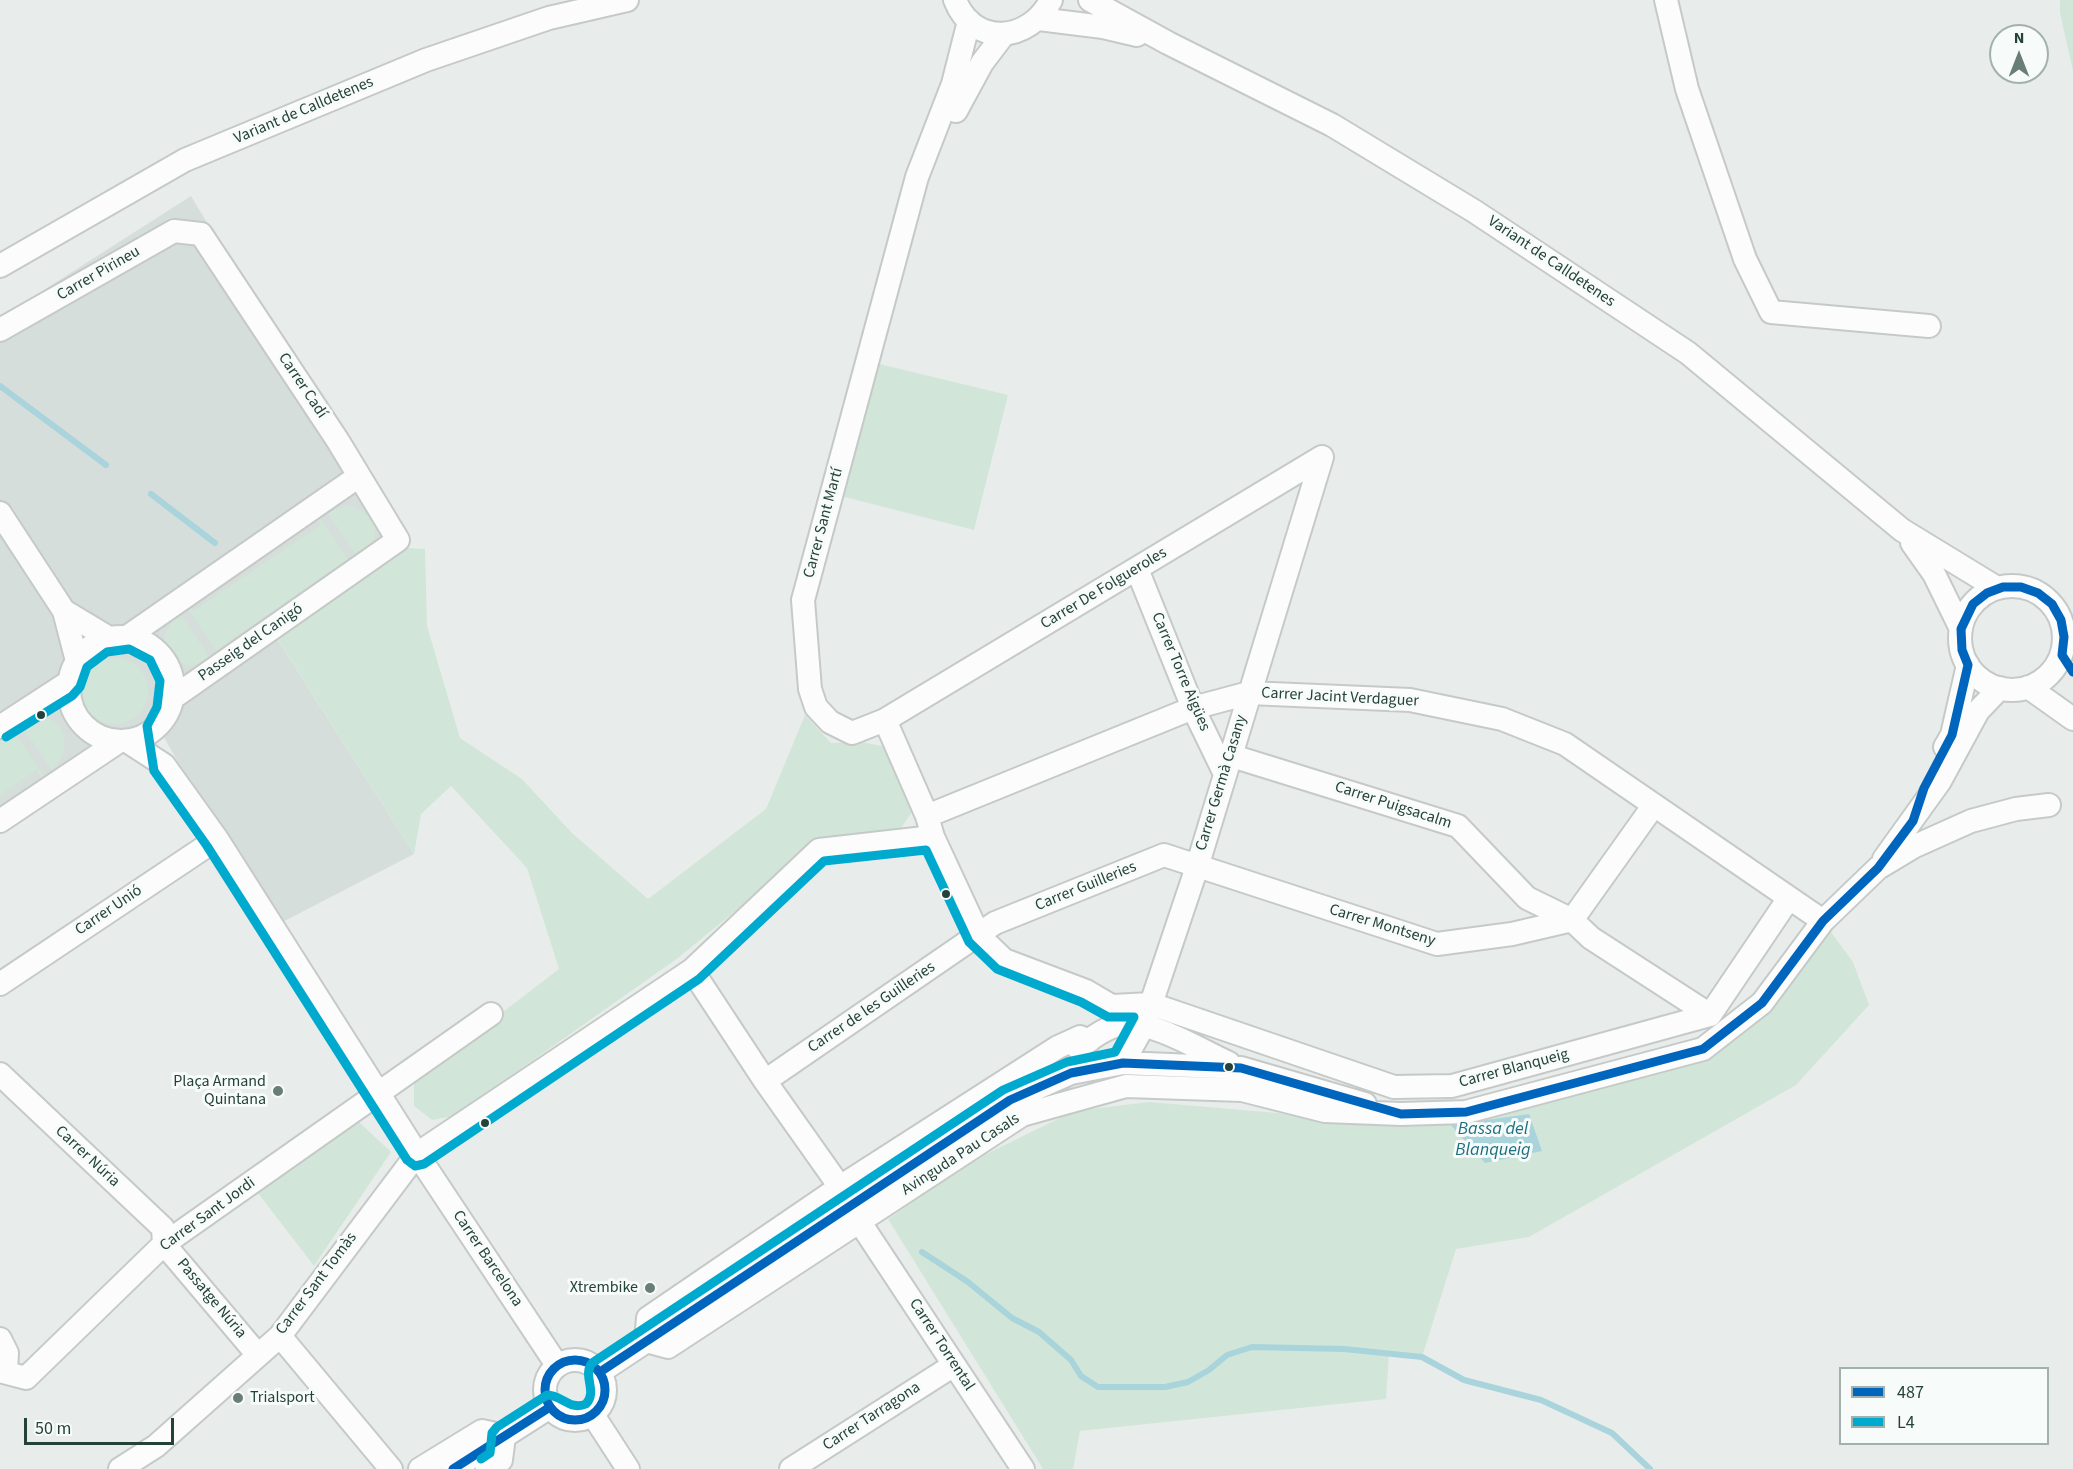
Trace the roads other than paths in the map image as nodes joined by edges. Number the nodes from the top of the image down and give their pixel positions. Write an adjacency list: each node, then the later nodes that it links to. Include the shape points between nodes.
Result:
1 (627, 0): 10 (street, Variant de Calldetenes, via 549,18 426,60 185,160)
2 (1090, 0): 7 (street, Variant de Calldetenes)
3 (1666, 0): 11 (street, via 1687,89 1745,259 1771,312)
4 (958, 6): 6 (street, via 983,30); 9 (street, Carrer Sant Martí, via 953,84 917,177)
5 (1045, 9): 6 (street, via 1015,33); 7 (street, Variant de Calldetenes)
6 (1004, 34): 9 (street, Carrer Sant Martí, via 982,63 936,148)
7 (1167, 43): 16 (street, Variant de Calldetenes, via 1332,124 1484,218 1688,353)
8 (201, 234): 12 (street, Carrer Pirineu, via 174,231); 14 (street, Carrer Cadí)
9 (892, 264): 32 (street, Carrer Sant Martí, via 803,600 810,689 816,707 830,722 852,733)
10 (0, 266)
11 (1929, 326)
12 (0, 330)
13 (1322, 457): 18 (street, Carrer De Folgueroles); 28 (street, Carrer Germà Casany)
14 (359, 476): 17 (street, Carrer Cadí); 22 (street)
15 (0, 513): 20 (street)
16 (1902, 530): 19 (street, Variant de Calldetenes); 21 (street, Variant de Calldetenes, via 1934,574)
17 (398, 540): 29 (street, Passeig del Canigó)
18 (1137, 569): 30 (street, Carrer Torre Aigües); 32 (street, Carrer De Folgueroles)
19 (1997, 588): 21 (street, via 1973,604); 23 (street, via 2027,588 2052,604 2064,631)
20 (64, 611): 22 (street, Passeig del Canigó); 25 (street)
21 (1961, 629): 24 (street, Variant de Calldetenes, via 1962,650)
22 (118, 637): 25 (street, via 81,655); 29 (street, Passeig del Canigó, via 144,642 159,652 174,681)
23 (2067, 663): 26 (street)
24 (1968, 665): 27 (street, via 1985,682); 40 (street, Variant de Calldetenes, via 1952,735 1924,788)
25 (73, 672): 33 (street); 35 (street, via 70,703 75,715 93,733)
26 (2028, 687): 27 (street); 31 (street)
27 (2000, 688): 40 (street, Variant de Calldetenes, via 1978,711 1940,781)
28 (1249, 693): 30 (street, Carrer Jacint Verdaguer); 37 (street, Carrer Germà Casany); 38 (street, Carrer Jacint Verdaguer, via 1410,700 1502,719 1565,744)
29 (174, 697): 34 (street)
30 (1193, 708): 37 (street, Carrer Torre Aigües); 42 (street, Carrer Jacint Verdaguer)
31 (2073, 718)
32 (885, 720): 42 (street)
33 (0, 727)
34 (159, 727): 35 (street, via 138,739); 36 (street)
35 (122, 742): 36 (street); 41 (street)
36 (164, 765): 43 (street, Carrer Barcelona)
37 (1229, 765): 44 (street, Carrer Germà Casany); 47 (street, Carrer Puigsacalm, via 1458,826 1527,898)
38 (1654, 805): 46 (street, Carrer Jacint Verdaguer); 47 (street)
39 (2049, 805): 45 (street, via 1971,821 1913,846)
40 (1913, 820): 45 (street, Variant de Calldetenes)
41 (0, 821)
42 (930, 826): 49 (street); 50 (street, Carrer Jacint Verdaguer, via 819,850)
43 (217, 838): 51 (street, Carrer Unió); 61 (street, Carrer Barcelona)
44 (1197, 867): 47 (street, Carrer Montseny, via 1437,944 1512,934); 49 (street, Carrer Guilleries, via 1164,855 995,923); 54 (street, Carrer Germà Casany)
45 (1878, 868): 48 (street)
46 (1789, 898): 48 (street, Carrer Jacint Verdaguer); 55 (street)
47 (1572, 920): 55 (street, Carrer Puigsacalm, via 1590,938)
48 (1823, 921): 63 (street, via 1762,1003 1703,1049 1466,1112)
49 (978, 936): 52 (street, via 1004,960 1086,991); 60 (street, Carrer de les Guilleries)
50 (692, 970): 60 (street); 64 (street, Carrer Sant Tomàs)
51 (0, 984)
52 (1112, 1006): 54 (street); 56 (street)
53 (491, 1014): 61 (street, Carrer Sant Jordi)
54 (1147, 1015): 55 (street, Carrer Blanqueig, via 1394,1087 1452,1086); 56 (street, Avinguda Pau Casals); 57 (street); 58 (street, Avinguda Pau Casals)
55 (1710, 1015)
56 (1098, 1035): 57 (street); 62 (street, Avinguda Pau Casals, via 1056,1062); 65 (street, Avinguda Pau Casals, via 1080,1037 1058,1047)
57 (1123, 1063): 58 (street, Avinguda Pau Casals); 62 (street, Avinguda Pau Casals, via 1071,1073)
58 (1241, 1068): 63 (street, Avinguda Pau Casals)
59 (0, 1074): 67 (street, Carrer Núria, via 163,1228)
60 (765, 1081): 65 (street)
61 (378, 1094): 64 (street, Carrer Barcelona); 67 (street, Carrer Sant Jordi)
62 (1010, 1100): 70 (street, Avinguda Pau Casals)
63 (1401, 1114): 66 (street, Avinguda Pau Casals, via 1325,1111 1242,1090 1126,1086 1022,1115)
64 (417, 1154): 68 (street, Carrer Sant Tomàs); 72 (street, Carrer Barcelona)
65 (840, 1187): 70 (street, Avinguda Pau Casals, via 648,1318)
66 (859, 1221): 70 (street, Avinguda Pau Casals, via 668,1347); 73 (street, Carrer Torrental)
67 (164, 1244): 71 (street, Passatge Núria); 75 (street, Carrer Sant Jordi)
68 (280, 1336): 71 (street, Carrer Sant Tomàs); 80 (street)
69 (0, 1339): 75 (street)
70 (646, 1341): 74 (street, Avinguda Pau Casals)
71 (257, 1354): 79 (street, Carrer Sant Tomàs, via 156,1446)
72 (557, 1365): 74 (street, via 572,1359 588,1362); 76 (street, via 547,1377 545,1392)
73 (954, 1365): 85 (street, Carrer Tarragona); 86 (street, Carrer Torrental)
74 (600, 1372): 77 (street, via 606,1387 603,1402)
75 (11, 1374)
76 (550, 1407): 77 (street, via 562,1417 578,1420); 78 (street)
77 (593, 1415): 84 (street)
78 (504, 1436): 81 (street, via 482,1431); 82 (street); 83 (street, via 501,1460)
79 (120, 1469)
80 (391, 1469)
81 (420, 1469)
82 (453, 1469)
83 (487, 1469)
84 (628, 1469)
85 (790, 1469)
86 (1023, 1469)

